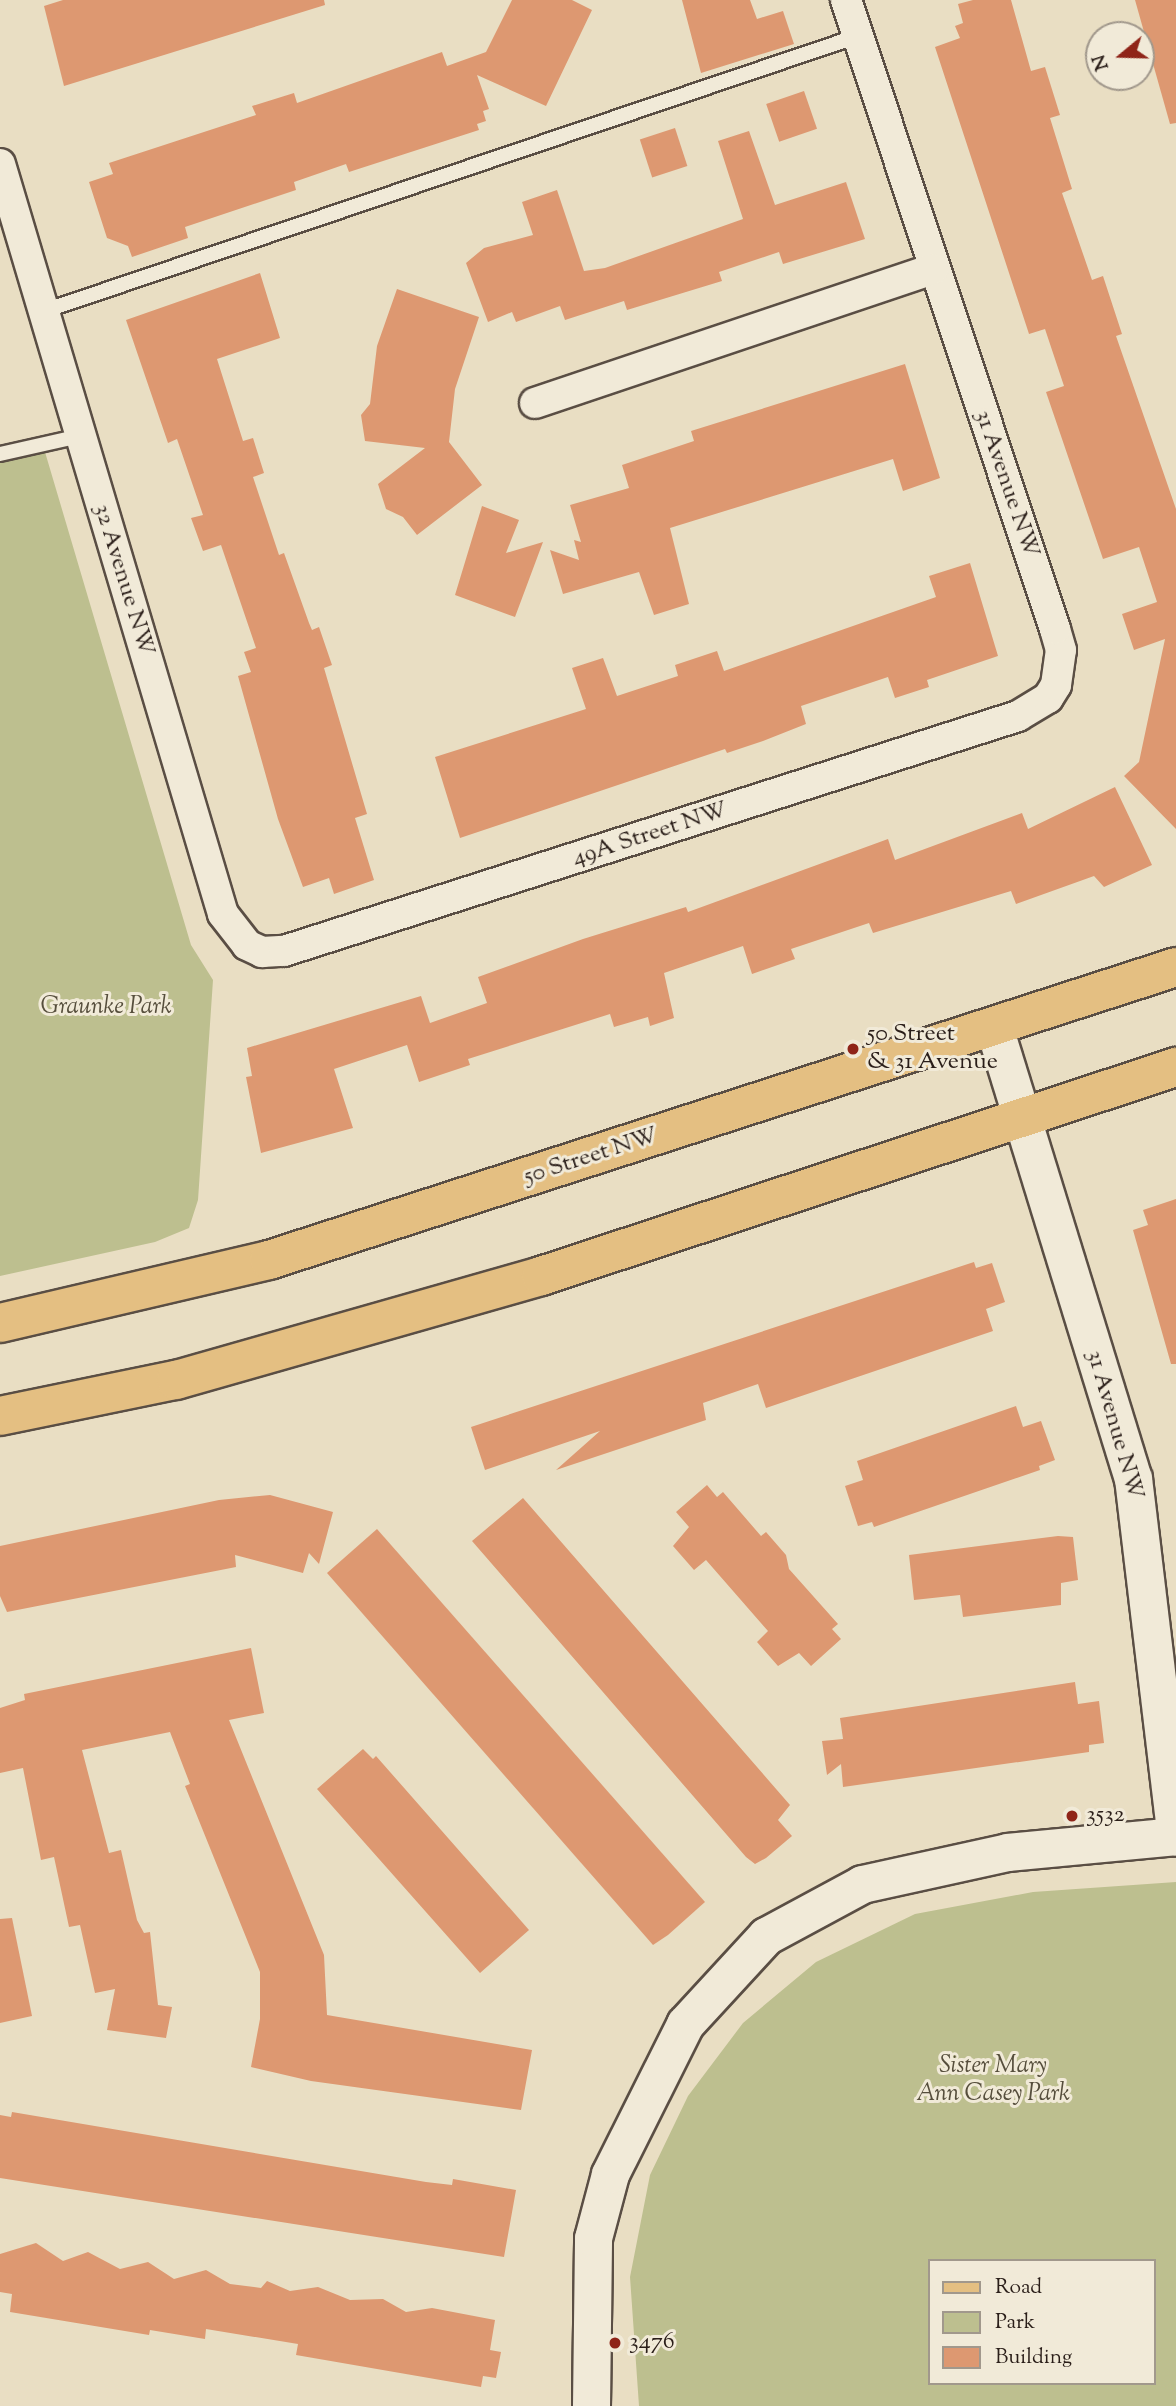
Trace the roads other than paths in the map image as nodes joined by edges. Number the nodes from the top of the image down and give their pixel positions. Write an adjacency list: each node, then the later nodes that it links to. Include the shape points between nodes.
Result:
1 (846, 0): 2 (street, 31 Avenue NW)
2 (858, 36): 5 (street, 31 Avenue NW); 6 (lane)
3 (0, 164): 4 (street, 32 Avenue NW)
4 (6, 209): 6 (street, 32 Avenue NW)
5 (933, 269): 7 (street); 10 (street, 31 Avenue NW, via 1061,650 1056,685)
6 (44, 311): 8 (street, 32 Avenue NW)
7 (535, 403)
8 (80, 436): 9 (lane); 11 (street, 32 Avenue NW, via 223,914)
9 (0, 454)
10 (1048, 698): 11 (street, 49A Street NW, via 1018,716 304,946 262,952)
11 (247, 945)
12 (1176, 967): 13 (main road, 50 Street NW)
13 (993, 1027): 15 (street, 31 Avenue NW); 16 (main road, 50 Street NW, via 269,1260)
14 (1176, 1067): 15 (main road)
15 (1022, 1119): 17 (main road, via 541,1276 176,1380); 18 (street, 31 Avenue NW, via 1132,1478)
16 (11, 1323)
17 (0, 1416)
18 (1176, 1836): 19 (street, via 1007,1852 862,1884 766,1936 685,2024 610,2174 593,2238)
19 (591, 2406)

